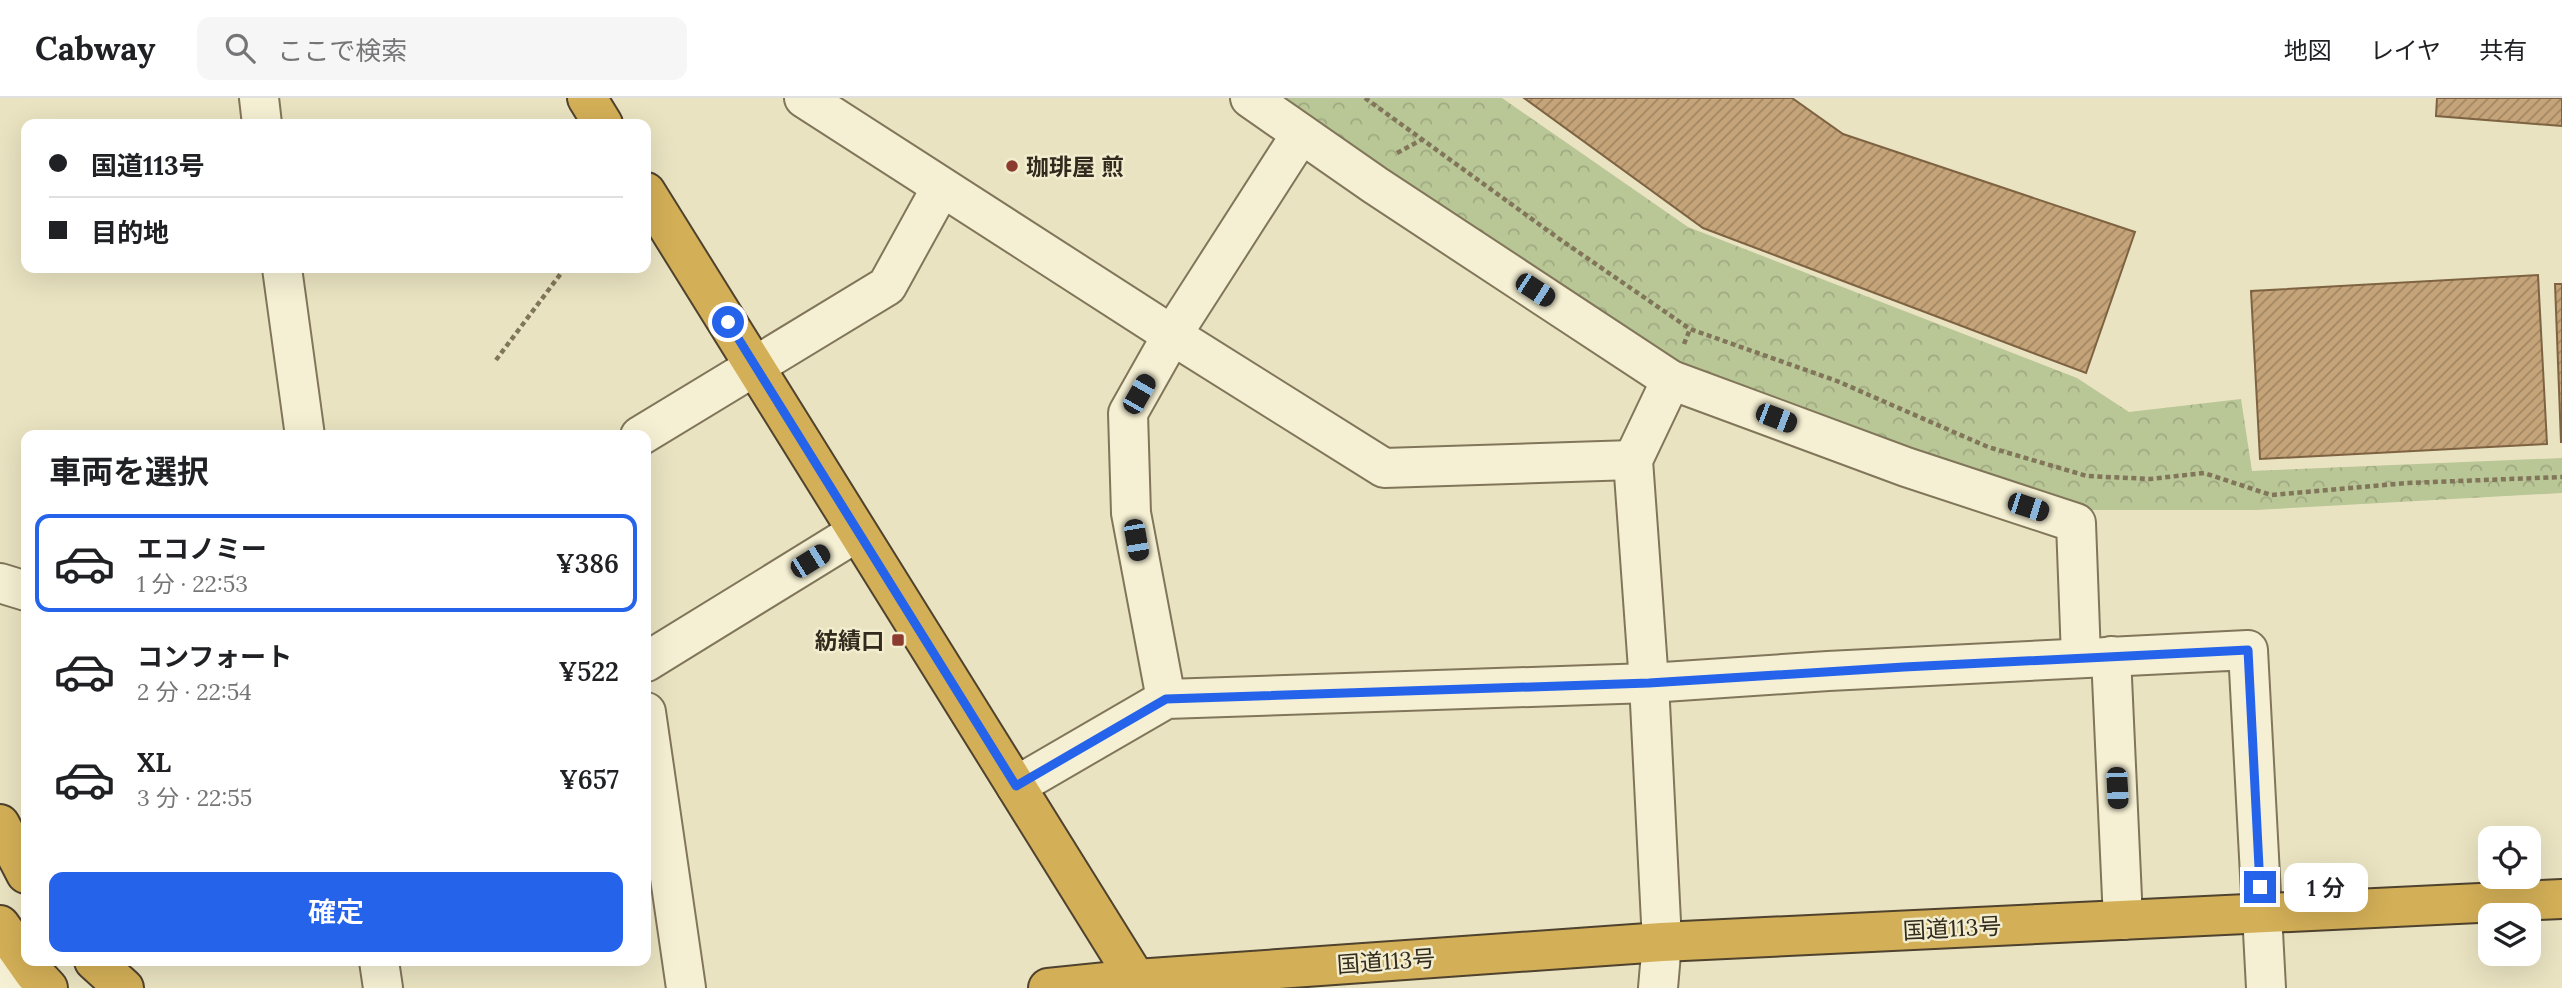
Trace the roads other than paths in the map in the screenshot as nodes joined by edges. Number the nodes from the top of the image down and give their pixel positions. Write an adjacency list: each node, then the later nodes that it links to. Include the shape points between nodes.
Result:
1 (259, 98): 4 (street)
2 (804, 98): 6 (street)
3 (1250, 98): 5 (street)
4 (261, 119)
5 (1301, 134): 9 (street); 11 (street)
6 (941, 188): 9 (street); 10 (street, via 887,286)
7 (651, 200): 10 (highway)
8 (283, 273): 12 (street)
9 (1172, 335): 14 (street, via 1384,468); 21 (street, via 1128,413 1131,513)
10 (755, 365): 13 (street); 15 (highway)
11 (1671, 380): 14 (street); 18 (street, via 1906,467 2076,523)
12 (304, 430)
13 (650, 430)
14 (1633, 460): 20 (street)
15 (857, 532): 19 (street); 23 (highway)
16 (0, 583): 17 (street)
17 (21, 589)
18 (2096, 657): 20 (street); 27 (street, via 2248,650); 28 (street)
19 (651, 659)
20 (1649, 683): 21 (street); 30 (street)
21 (1166, 699): 23 (street)
22 (651, 746): 41 (street)
23 (1016, 786): 36 (highway)
24 (3, 831): 25 (highway)
25 (21, 865)
26 (2562, 899): 27 (highway, 国道113号)
27 (2262, 913): 28 (highway, 国道113号); 44 (street)
28 (2123, 920): 30 (highway, 国道113号)
29 (0, 925): 31 (highway)
30 (1662, 942): 36 (highway, 国道113号); 43 (street)
31 (21, 955)
32 (0, 964): 37 (street)
33 (29, 966): 38 (highway)
34 (100, 966): 39 (highway)
35 (380, 966): 40 (street)
36 (1138, 983): 42 (highway, 国道113号)
37 (8, 988)
38 (48, 988)
39 (124, 988)
40 (383, 988)
41 (687, 988)
42 (1048, 988)
43 (1658, 988)
44 (2266, 988)

